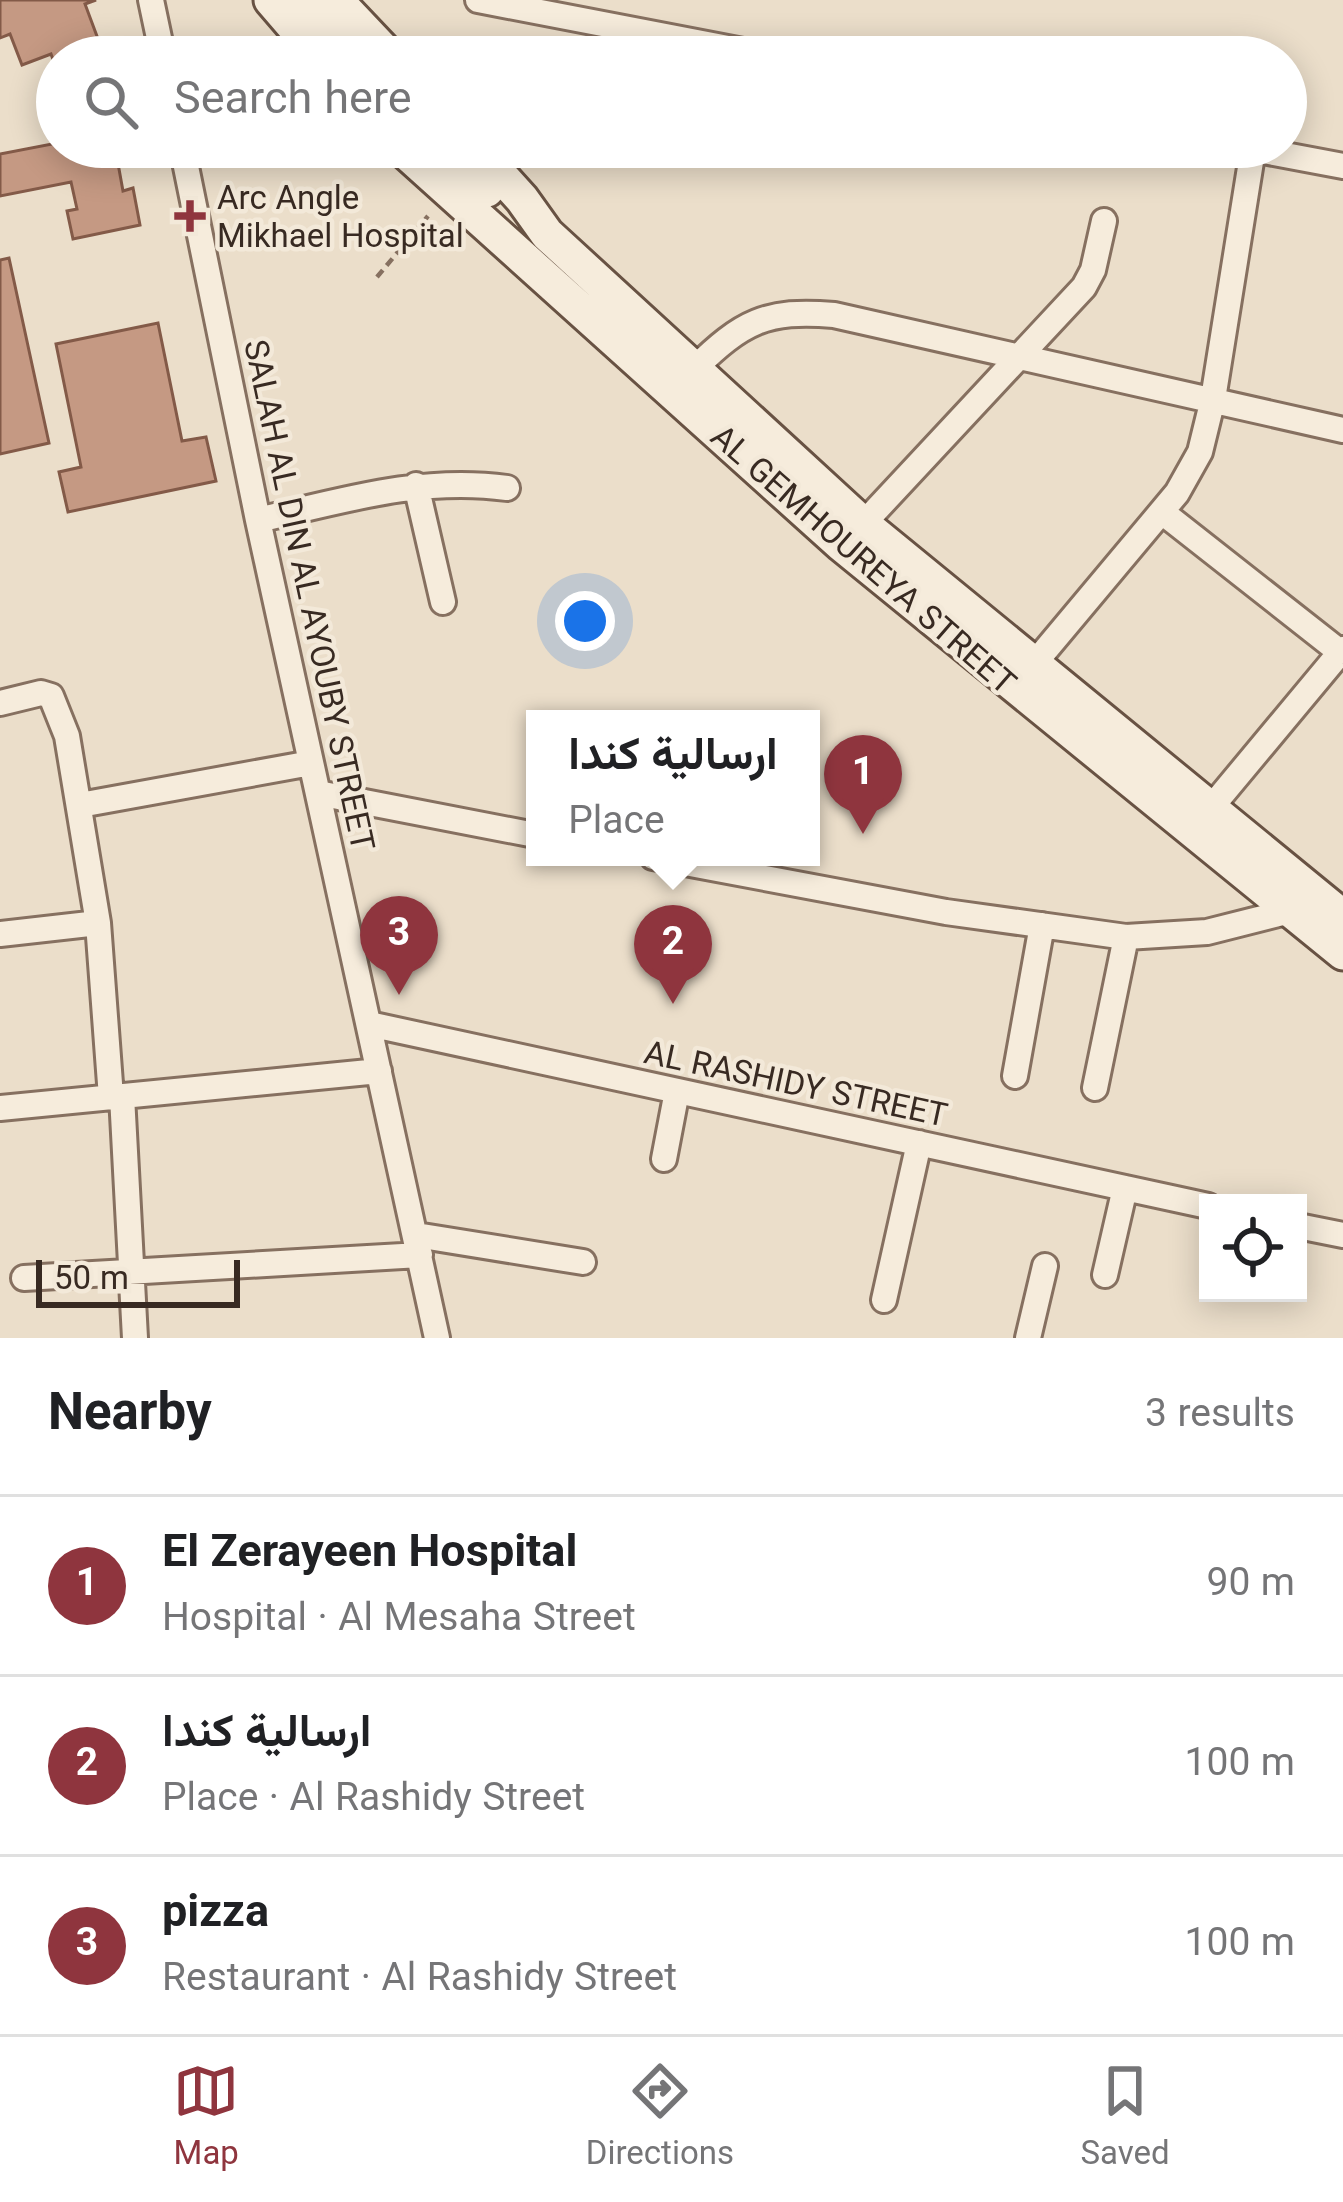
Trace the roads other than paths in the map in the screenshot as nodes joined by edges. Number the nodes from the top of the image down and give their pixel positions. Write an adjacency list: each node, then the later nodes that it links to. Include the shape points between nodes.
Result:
1 (152, 0): 5 (street)
2 (271, 0): 6 (street)
3 (478, 0): 9 (street)
4 (318, 5): 7 (street); 8 (street)
5 (159, 36)
6 (302, 36)
7 (338, 36)
8 (361, 36)
9 (665, 36)
10 (1307, 159): 11 (street)
11 (1343, 166)
12 (186, 168): 26 (street, SALAH AL DIN AL AYOUBY STREET)
13 (421, 168): 37 (street, AL GEMHOUREYA STREET, via 842,545)
14 (464, 168): 18 (street)
15 (494, 168): 18 (street, AL GEMHOUREYA STREET)
16 (1245, 168): 21 (street)
17 (1104, 221): 19 (street, via 1088,282)
18 (547, 234): 20 (street, AL GEMHOUREYA STREET)
19 (1019, 357): 20 (street, via 807,313 731,333); 21 (street); 27 (street)
20 (694, 369): 27 (street, AL GEMHOUREYA STREET)
21 (1213, 399): 22 (street); 25 (street, via 1200,452)
22 (1343, 430)
23 (416, 485): 24 (street); 26 (street); 28 (street)
24 (507, 488)
25 (1162, 512): 29 (street); 30 (street)
26 (258, 520): 32 (street, SALAH AL DIN AL AYOUBY STREET)
27 (863, 524): 30 (street, AL GEMHOUREYA STREET)
28 (442, 602)
29 (1342, 651): 35 (street)
30 (1033, 665): 35 (street, AL GEMHOUREYA STREET)
31 (0, 703): 34 (street, via 46,693 55,701)
32 (311, 764): 33 (street, SALAH AL DIN AL AYOUBY STREET); 34 (street)
33 (318, 793): 36 (street); 46 (street, SALAH AL DIN AL AYOUBY STREET)
34 (80, 805): 41 (street)
35 (1209, 809): 37 (street, AL GEMHOUREYA STREET)
36 (526, 833)
37 (1242, 853): 39 (street, AL GEMHOUREYA STREET)
38 (701, 866): 42 (street)
39 (1300, 900): 40 (street, AL GEMHOUREYA STREET); 44 (street, via 1208,932); 45 (street, AL GEMHOUREYA STREET)
40 (1343, 917)
41 (98, 923): 43 (street); 51 (street)
42 (1042, 925): 44 (street); 48 (street)
43 (0, 934)
44 (1126, 937): 49 (street)
45 (1343, 952)
46 (369, 1024): 47 (street, SALAH AL DIN AL AYOUBY STREET); 50 (street, AL RASHIDY STREET)
47 (380, 1071): 51 (street); 59 (street, SALAH AL DIN AL AYOUBY STREET)
48 (1015, 1076)
49 (1095, 1088)
50 (677, 1091): 53 (street, AL RASHIDY STREET); 54 (street)
51 (117, 1096): 52 (street); 62 (street)
52 (0, 1108)
53 (919, 1143): 55 (street, AL RASHIDY STREET); 65 (street)
54 (664, 1159)
55 (1125, 1188): 56 (street, AL RASHIDY STREET); 63 (street)
56 (1199, 1204)
57 (1307, 1228): 58 (street)
58 (1343, 1235)
59 (418, 1245): 60 (street); 62 (street); 67 (street, SALAH AL DIN AL AYOUBY STREET)
60 (583, 1262)
61 (1045, 1266): 68 (street)
62 (134, 1271): 64 (street); 66 (street)
63 (1105, 1275)
64 (24, 1278)
65 (884, 1300)
66 (135, 1338)
67 (437, 1338)
68 (1028, 1338)

